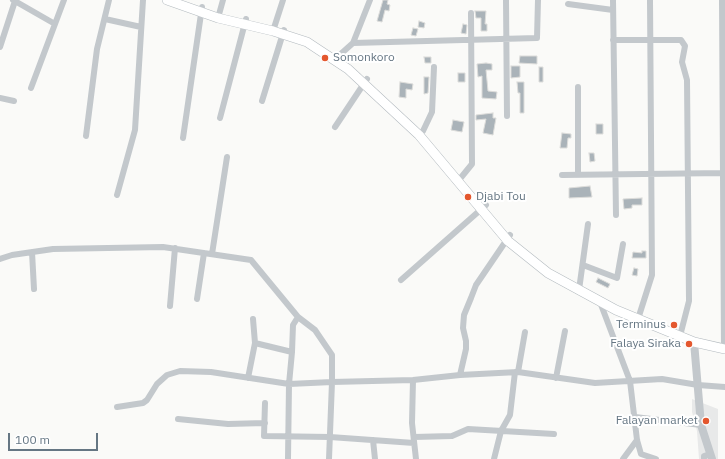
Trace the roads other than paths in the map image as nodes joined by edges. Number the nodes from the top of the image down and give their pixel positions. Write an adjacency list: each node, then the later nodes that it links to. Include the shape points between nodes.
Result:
1 (64, 0): 22 (street)
2 (109, 0): 20 (street)
3 (143, 0): 23 (street)
4 (167, 0): 14 (main road)
5 (223, 0): 19 (street)
6 (283, 0): 24 (street)
7 (370, 0): 30 (street)
8 (506, 0): 26 (street)
9 (538, 0): 26 (street, via 537,38)
10 (612, 0): 17 (street)
11 (650, 0): 29 (street)
12 (722, 0): 47 (street)
13 (14, 1): 22 (street); 31 (street)
14 (183, 2): 16 (main road)
15 (568, 4): 17 (street)
16 (202, 10): 19 (main road); 45 (street)
17 (613, 10): 28 (street)
18 (471, 13): 27 (street)
19 (219, 15): 21 (main road)
20 (105, 19): 23 (street); 44 (street, via 98,49)
21 (245, 22): 24 (main road); 41 (street)
22 (55, 24): 36 (street)
23 (141, 27): 54 (street, via 135,130)
24 (274, 29): 25 (main road)
25 (284, 32): 32 (main road); 39 (street)
26 (506, 39): 27 (street); 40 (street)
27 (471, 40): 30 (street); 53 (street, via 472,164)
28 (613, 40): 29 (street); 48 (street)
29 (650, 40): 49 (street); 50 (street, via 681,40 685,46 682,62 687,80)
30 (353, 43): 32 (street)
31 (0, 47)
32 (336, 58): 34 (main road)
33 (434, 67): 43 (street, via 432,112)
34 (366, 81): 42 (street); 43 (main road)
35 (578, 87): 52 (street)
36 (31, 88)
37 (0, 98): 38 (street)
38 (14, 101)
39 (262, 101)
40 (507, 116)
41 (220, 118)
42 (334, 127)
43 (421, 133): 53 (main road)
44 (86, 136)
45 (183, 138)
46 (227, 157): 63 (street)
47 (724, 173): 50 (street); 80 (street)
48 (615, 174): 49 (street); 52 (street); 56 (street)
49 (651, 174): 50 (street); 73 (street, via 652,275)
50 (688, 174): 77 (street, via 689,302)
51 (562, 175): 52 (street)
52 (578, 175)
53 (460, 178): 55 (main road)
54 (117, 195)
55 (484, 207): 58 (main road); 66 (street)
56 (616, 215)
57 (588, 224): 65 (street)
58 (509, 237): 67 (main road, via 548,273); 83 (street, via 476,285 464,315 466,349)
59 (623, 244): 65 (street, via 617,278)
60 (175, 248): 61 (street, via 124,247); 62 (street); 71 (street)
61 (32, 252): 64 (street); 68 (street)
62 (204, 252): 63 (street); 69 (street)
63 (212, 254): 72 (street, via 251,260)
64 (0, 259)
65 (582, 264): 67 (street)
66 (401, 280)
67 (579, 287): 70 (main road); 73 (main road)
68 (34, 289)
69 (197, 299)
70 (600, 302): 73 (main road); 87 (street)
71 (170, 306)
72 (298, 317): 81 (street, via 293,325); 88 (street, via 315,330 332,355)
73 (638, 317): 77 (main road)
74 (253, 319): 79 (street)
75 (564, 331): 85 (street)
76 (525, 332): 82 (street)
77 (681, 334): 78 (main road)
78 (694, 339): 80 (main road); 90 (street)
79 (255, 343): 81 (street); 84 (street)
80 (724, 346)
81 (292, 352): 89 (street)
82 (517, 372): 83 (street); 85 (street); 98 (street, via 510,415)
83 (460, 375): 86 (street)
84 (248, 378): 89 (street); 93 (street, via 211,372 180,371 167,375 143,403)
85 (556, 378): 87 (street, via 595,383)
86 (413, 380): 88 (street); 103 (street)
87 (630, 381): 90 (street, via 662,379); 94 (street)
88 (332, 382): 89 (street); 101 (street)
89 (289, 384): 100 (street)
90 (698, 385): 91 (street); 97 (street)
91 (725, 387)
92 (266, 403): 96 (street)
93 (117, 407)
94 (635, 417): 97 (street); 104 (street)
95 (178, 419): 96 (street, via 228,424)
96 (264, 423): 100 (street, via 264,436)
97 (701, 425): 105 (street)
98 (501, 431): 99 (street); 103 (street, via 468,429 452,436); 110 (street)
99 (554, 434)
100 (288, 436): 101 (street); 106 (street)
101 (330, 437): 102 (street); 107 (street)
102 (374, 440): 103 (street); 108 (street)
103 (414, 440): 109 (street)
104 (638, 440): 111 (street); 112 (street, via 641,454)
105 (709, 457)
106 (288, 459)
107 (329, 459)
108 (375, 459)
109 (416, 459)
110 (494, 459)
111 (623, 459)
112 (656, 459)

